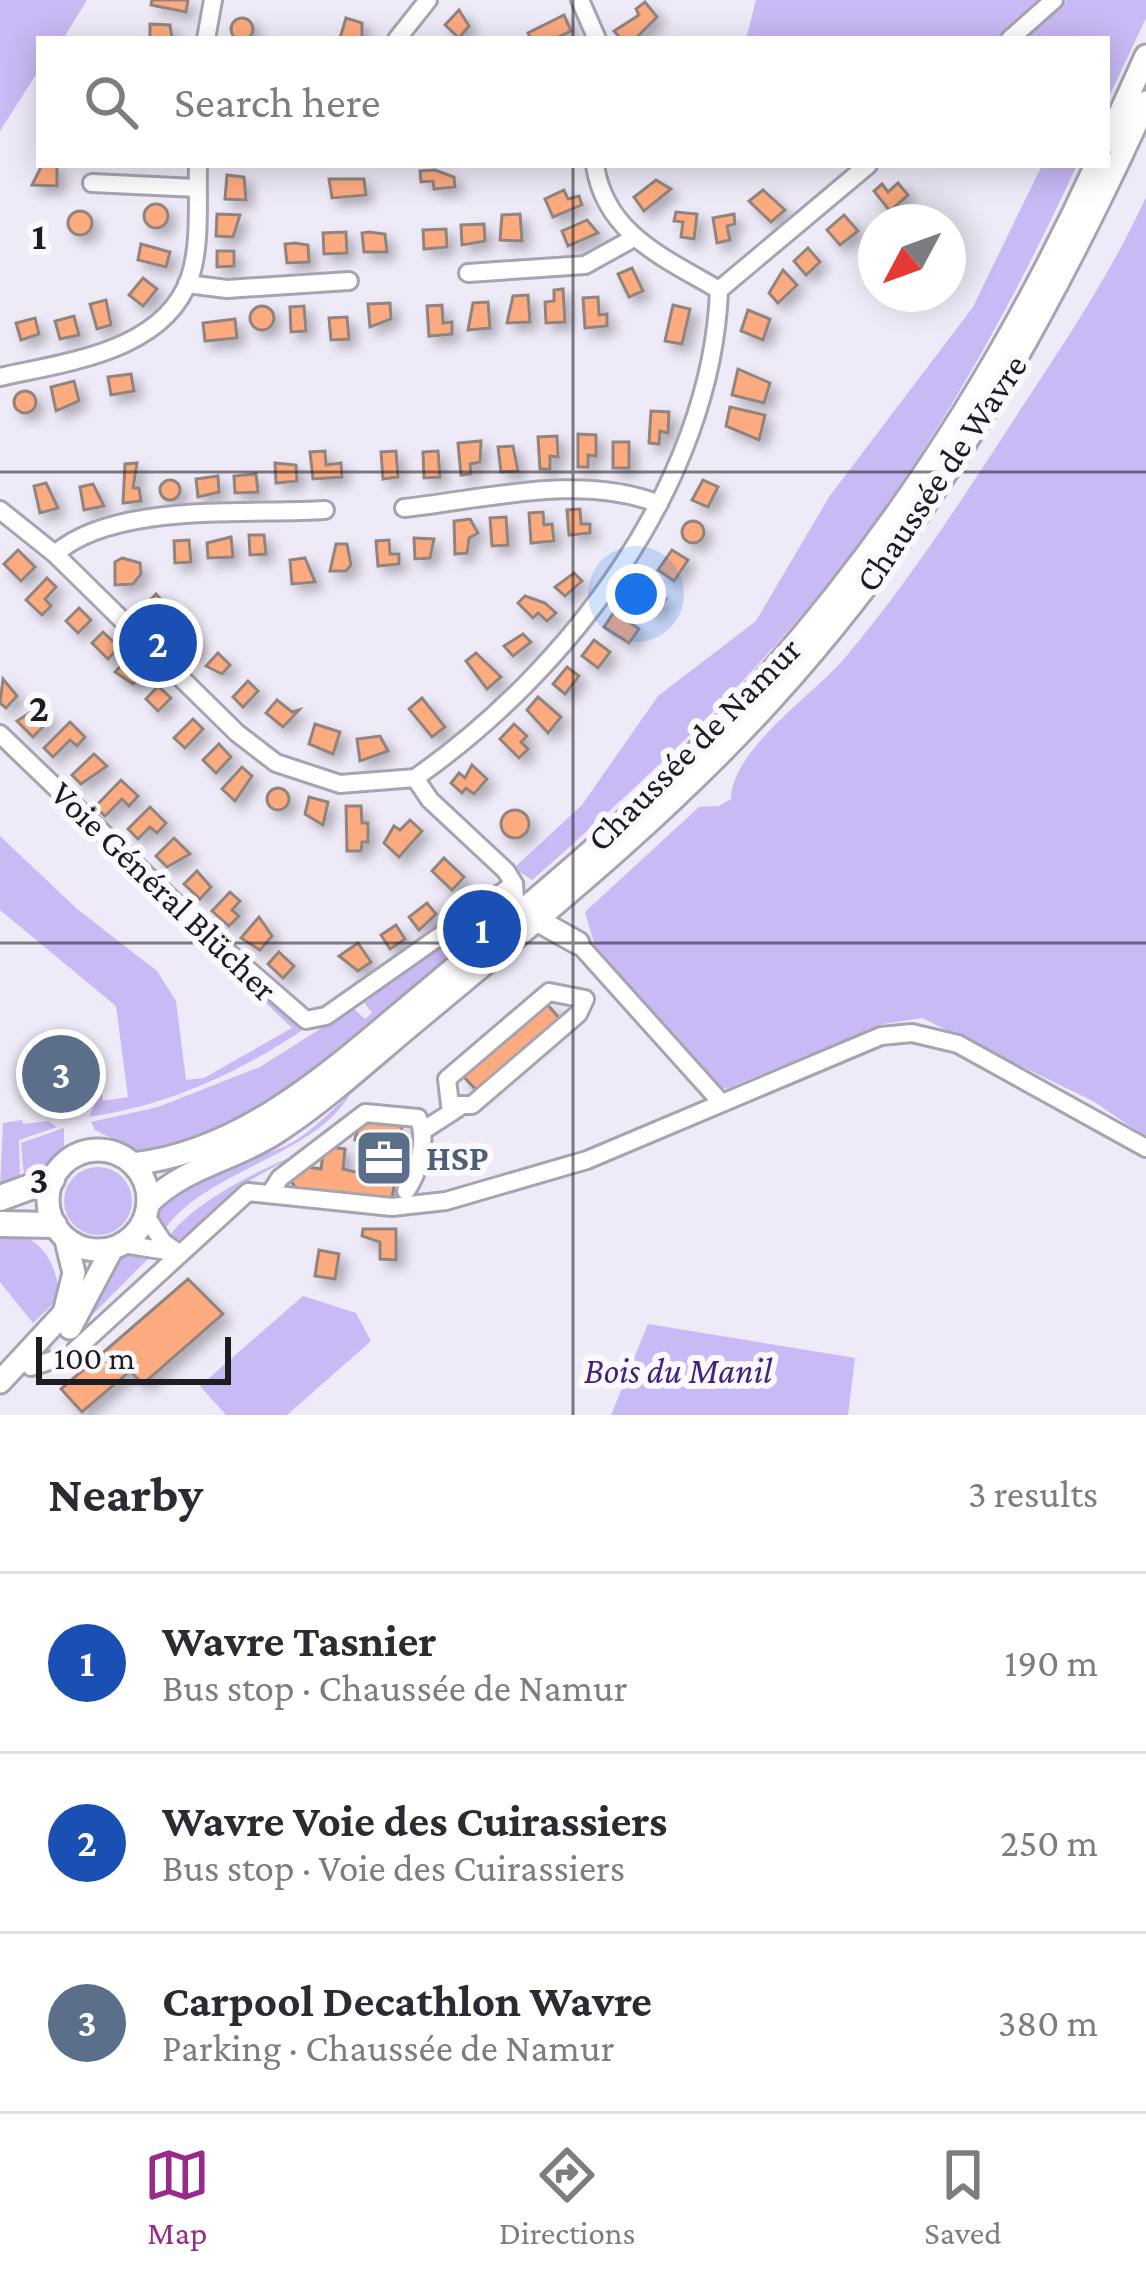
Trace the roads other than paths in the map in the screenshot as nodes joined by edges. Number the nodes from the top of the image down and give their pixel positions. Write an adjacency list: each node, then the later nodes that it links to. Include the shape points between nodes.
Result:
1 (213, 0): 5 (street)
2 (428, 0): 6 (street)
3 (580, 0): 7 (street)
4 (1054, 0): 8 (street)
5 (207, 36)
6 (399, 36)
7 (596, 36)
8 (1013, 36)
9 (1146, 56): 11 (main road)
10 (1146, 102): 31 (main road, Chaussée de Wavre, via 1054,297 951,470 798,670)
11 (1110, 135)
12 (198, 168): 17 (street)
13 (596, 168): 18 (street, via 610,212)
14 (864, 168): 22 (street)
15 (1094, 168): 33 (main road, Chaussée de Namur, via 1000,355 858,567 710,739)
16 (92, 183): 17 (street)
17 (197, 188): 21 (street)
18 (634, 238): 19 (street, via 585,265); 22 (street)
19 (468, 273)
20 (349, 281): 21 (street)
21 (187, 284): 23 (street, via 164,317 118,347)
22 (719, 290): 24 (street, via 701,407)
23 (0, 377)
24 (659, 504): 25 (street, via 587,488); 30 (street, via 538,669)
25 (404, 508)
26 (0, 510): 28 (street)
27 (325, 510): 28 (street, via 111,522)
28 (55, 554): 30 (street, via 277,763 340,784)
29 (0, 734): 32 (street, Voie Général Blücher, via 306,1020 326,1016)
30 (415, 778): 32 (street)
31 (671, 800): 33 (main road, Chaussée de Namur)
32 (514, 884): 33 (street); 34 (street)
33 (554, 893): 34 (main road, Chaussée de Namur); 35 (main road)
34 (526, 917): 35 (main road); 42 (main road, Chaussée de Namur, via 268,1114 210,1143); 47 (main road, Chaussée de Namur, via 290,1124 172,1182)
35 (578, 944): 36 (street)
36 (611, 978): 37 (street); 38 (street)
37 (585, 999): 39 (street, via 472,1105); 39 (street, via 549,992 538,999 447,1079)
38 (719, 1100): 41 (street, via 881,1036 912,1033 958,1044); 45 (street, via 587,1160 446,1201 392,1207)
39 (452, 1101): 40 (street)
40 (421, 1124): 44 (street, via 415,1179); 45 (street, via 365,1113 349,1120)
41 (1146, 1148)
42 (133, 1164): 43 (main road, Chaussée de Namur, via 116,1153 86,1151); 47 (main road)
43 (52, 1179): 46 (highway); 49 (main road, via 47,1198)
44 (406, 1191)
45 (271, 1192): 51 (street, via 248,1192)
46 (0, 1198)
47 (147, 1210): 50 (main road, Chaussée de Namur); 51 (street, via 163,1242)
48 (0, 1224): 49 (highway)
49 (60, 1232): 50 (main road, via 82,1248); 52 (main road, via 74,1273 71,1298)
50 (117, 1246): 51 (street); 52 (main road, Chaussée de Namur, via 69,1329)
51 (179, 1253): 52 (street, via 71,1354)
52 (16, 1372)

